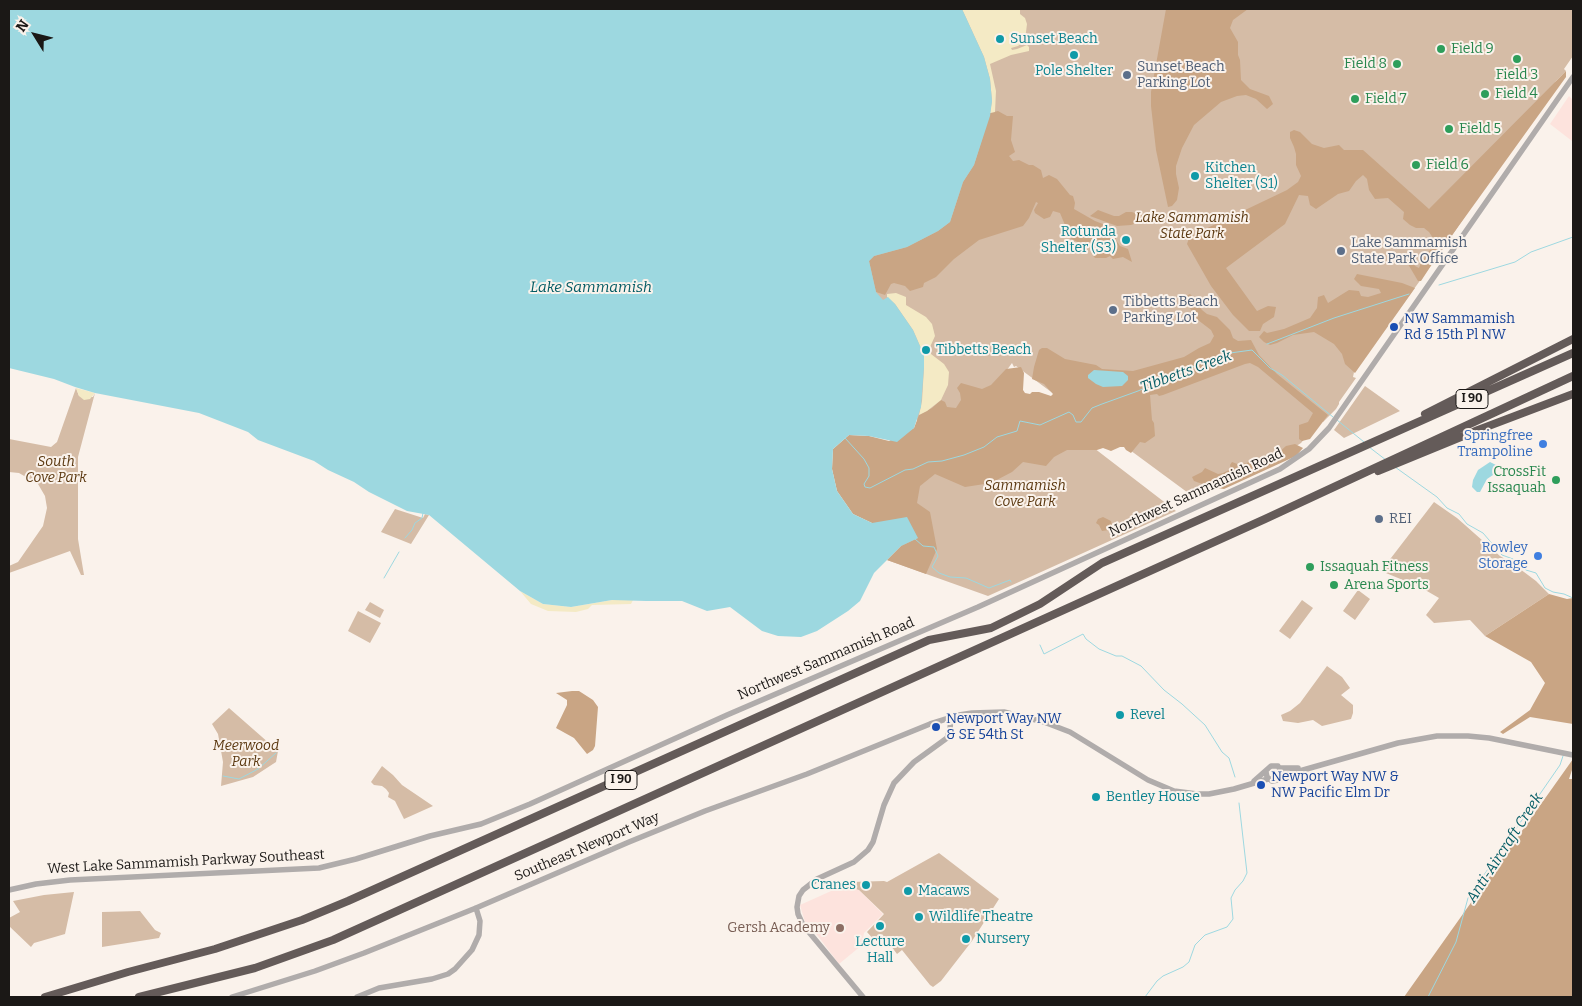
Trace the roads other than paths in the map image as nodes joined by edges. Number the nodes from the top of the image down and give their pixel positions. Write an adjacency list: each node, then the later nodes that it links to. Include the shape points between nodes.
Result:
1 (1573, 77): 10 (street, Northwest Sammamish Road, via 1338,416 1322,437 1291,463 978,607)
2 (1573, 339): 5 (highway)
3 (1573, 343): 5 (highway)
4 (1573, 353): 8 (highway, I 90)
5 (1504, 375): 8 (highway)
6 (1573, 376): 9 (highway, I 90)
7 (1573, 394): 9 (highway)
8 (1371, 444): 21 (highway, I 90, via 1102,563 1040,604 991,628 929,640 348,901 215,949)
9 (1393, 462): 22 (highway, I 90, via 333,940 255,968)
10 (727, 715): 19 (street, West Lake Sammamish Parkway Southeast, via 501,816 338,864 300,869 70,880)
11 (951, 717): 18 (street, Southeast Newport Way, via 1004,712 1044,722 1070,732 1142,777 1174,791 1209,794); 20 (street, Southeast Newport Way, via 705,811); 25 (street, via 947,738 914,762 894,783 868,850 854,862 824,875 803,890 798,902 800,919)
12 (1573, 753): 14 (street, via 1488,738 1437,736)
13 (1280, 768): 14 (street); 15 (street, via 1270,766); 16 (street)
14 (1303, 768): 16 (street)
15 (1266, 772): 17 (street); 18 (street)
16 (1282, 776): 17 (street, via 1275,781)
17 (1268, 779): 18 (street, Southeast Newport Way)
18 (1248, 786)
19 (9, 890)
20 (476, 908): 23 (street, Southeast Newport Way, via 315,971); 24 (street, via 480,921 479,936 472,950 455,969 432,979 380,988)
21 (45, 997)
22 (139, 997)
23 (232, 997)
24 (357, 997)
25 (862, 997)

